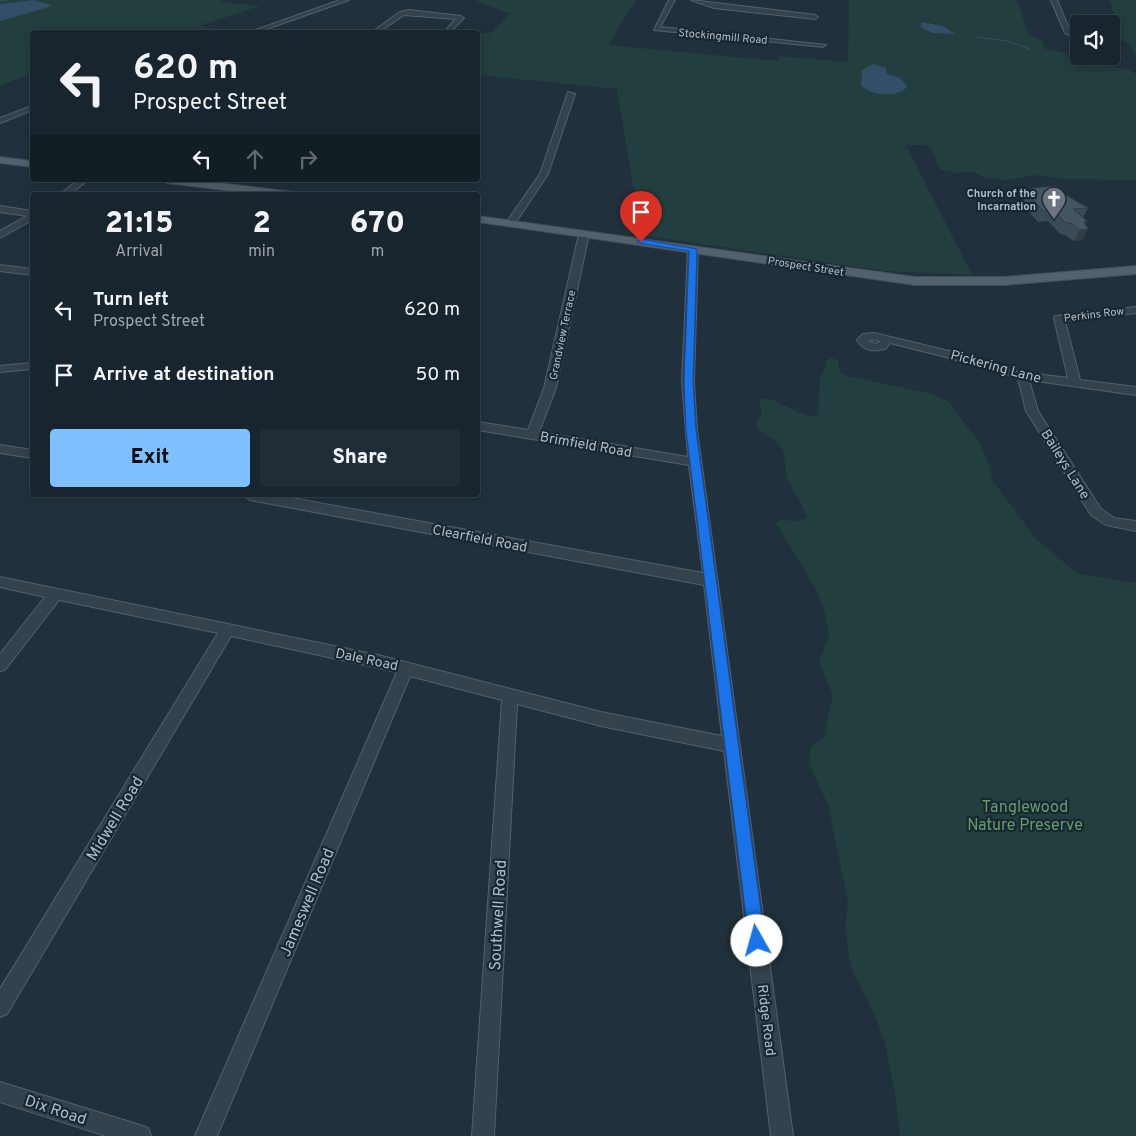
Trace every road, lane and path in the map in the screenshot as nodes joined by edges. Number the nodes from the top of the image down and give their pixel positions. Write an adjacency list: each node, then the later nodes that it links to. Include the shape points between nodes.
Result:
1 (346, 0): 6 (street)
2 (672, 0): 10 (street, Stockingmill Road, via 656,29)
3 (694, 0): 5 (street, via 714,6)
4 (1054, 0): 9 (street)
5 (815, 16)
6 (259, 30)
7 (378, 30): 8 (street, via 402,13 409,12 461,18)
8 (449, 30)
9 (1070, 34)
10 (823, 45)
11 (571, 94): 24 (street, via 544,174)
12 (30, 110): 13 (street)
13 (0, 122)
14 (0, 160): 15 (main road)
15 (30, 164)
16 (81, 182): 18 (street)
17 (181, 182): 19 (main road)
18 (67, 192)
19 (252, 192)
20 (0, 210): 21 (street)
21 (30, 215)
22 (30, 216): 26 (street)
23 (480, 219): 24 (main road, Prospect Street)
24 (510, 224): 25 (main road, Prospect Street)
25 (584, 234): 27 (main road, Prospect Street); 39 (street, Grandview Terrace, via 550,388)
26 (0, 235)
27 (693, 249): 29 (main road, Prospect Street, via 925,282 1004,281); 42 (street, Ridge Road, via 688,382)
28 (0, 268): 30 (street)
29 (1136, 270)
30 (30, 272)
31 (1136, 310): 36 (street, Perkins Row, via 1059,318)
32 (886, 339): 35 (street, Pickering Lane)
33 (30, 366): 34 (street)
34 (0, 368)
35 (1023, 376): 36 (street, Pickering Lane); 44 (street, Baileys Lane, via 1026,398 1032,411 1096,512 1111,522)
36 (1075, 383): 37 (street, Pickering Lane)
37 (1136, 391)
38 (480, 426): 39 (street, Brimfield Road)
39 (532, 435): 42 (street, Brimfield Road)
40 (0, 449): 41 (street)
41 (30, 454)
42 (695, 462): 45 (street, Ridge Road)
43 (261, 497): 45 (street, Clearfield Road)
44 (1136, 526)
45 (709, 580): 52 (street, Ridge Road)
46 (0, 582): 47 (street, Dale Road)
47 (56, 593): 48 (street, Dale Road); 49 (street)
48 (228, 629): 50 (street, Dale Road); 53 (street, Midwell Road)
49 (0, 664)
50 (406, 668): 51 (street, Dale Road); 56 (street, Jameswell Road)
51 (510, 694): 52 (street, Dale Road, via 628,725); 57 (street, Southwell Road)
52 (732, 745): 58 (street, Ridge Road)
53 (0, 1007)
54 (0, 1092): 55 (street, Dix Road)
55 (140, 1136)
56 (206, 1136)
57 (484, 1136)
58 (782, 1136)

